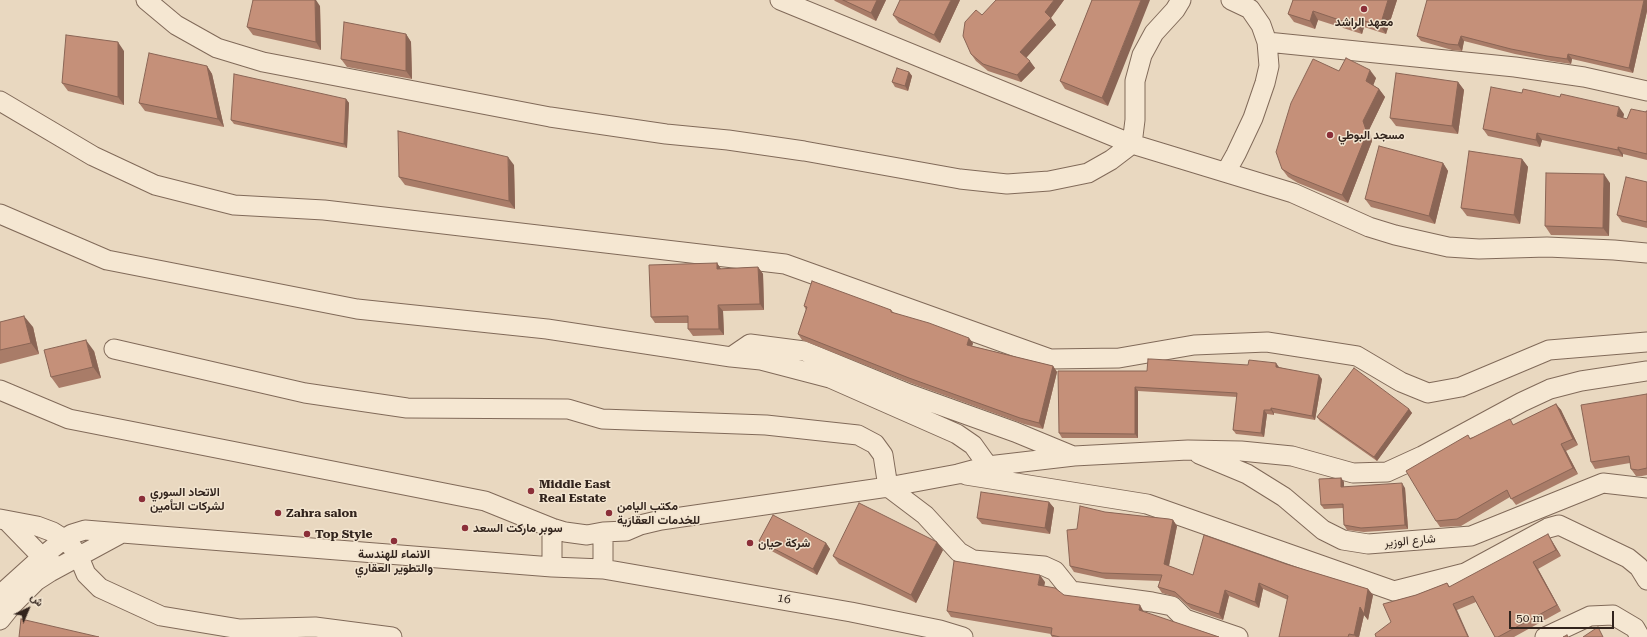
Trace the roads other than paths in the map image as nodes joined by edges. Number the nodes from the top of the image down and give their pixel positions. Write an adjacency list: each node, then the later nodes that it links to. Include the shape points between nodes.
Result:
1 (146, 0): 8 (street, via 176,25 217,48 264,62 550,117 804,151 984,182 1030,183 1088,173)
2 (780, 0): 8 (street)
3 (1181, 0): 8 (street, via 1154,33 1142,55 1135,81 1136,120)
4 (1240, 1): 5 (street, via 1256,17)
5 (1267, 42): 6 (street, via 1529,69 1584,77); 9 (street, via 1268,66 1260,100)
6 (1647, 91)
7 (0, 101): 12 (street, via 93,156 155,185 234,205 324,210 785,264 1050,359 1119,358 1194,345 1267,342 1357,356 1401,382 1428,393 1461,387 1549,350)
8 (1132, 144): 9 (street)
9 (1226, 172): 11 (street, via 1293,193 1369,227 1421,242 1479,249 1547,247)
10 (0, 214): 14 (street, via 107,260 349,307 547,328)
11 (1647, 253)
12 (1647, 342)
13 (114, 349): 21 (street, via 305,393 407,408 568,409 602,419 766,425 858,435 875,444 883,455)
14 (731, 357): 18 (street, via 750,344 804,351 909,394); 19 (street, via 761,360 830,378 958,434 973,444)
15 (1647, 371): 17 (street, via 1580,381 1550,389 1387,472 1353,473 1292,456 1241,451)
16 (0, 390): 25 (street, via 69,419 485,501)
17 (1188, 450): 18 (street); 22 (street, شارع الوزير, via 1247,474 1284,497 1323,530 1343,540 1368,544 1471,536 1603,483)
18 (1074, 456): 19 (street)
19 (988, 466): 20 (street)
20 (958, 474): 21 (street); 35 (street, via 1147,504 1394,591 1465,573 1548,528 1559,525 1628,558 1639,567)
21 (888, 487): 27 (street, via 661,520 626,531); 42 (street, via 925,515 959,552 973,560 1044,566 1055,571 1071,591 1172,606 1185,619)
22 (1647, 488)
23 (4, 520): 24 (street); 30 (street)
24 (37, 526): 26 (street, 16); 29 (street)
25 (552, 528): 27 (street, via 587,535); 33 (street)
26 (85, 530): 28 (street, 16); 29 (street)
27 (603, 532): 34 (street)
28 (115, 537): 31 (street); 33 (street, 16); 36 (street, via 103,549 95,570)
29 (64, 539): 30 (street); 31 (street)
30 (42, 557): 32 (street); 37 (street)
31 (79, 557): 32 (street); 36 (street, via 86,574)
32 (62, 566): 38 (street, via 36,581)
33 (552, 567): 34 (street, 16)
34 (603, 569): 39 (street, 16, via 763,595)
35 (1647, 580)
36 (97, 585): 40 (street, via 154,613 176,619 240,629 315,627)
37 (0, 595)
38 (0, 620)
39 (940, 633): 41 (street, 16)
40 (392, 637)
41 (963, 637)
42 (1238, 637)
43 (1545, 637): 44 (street, via 1590,616 1612,614 1635,628)
44 (1640, 637)

